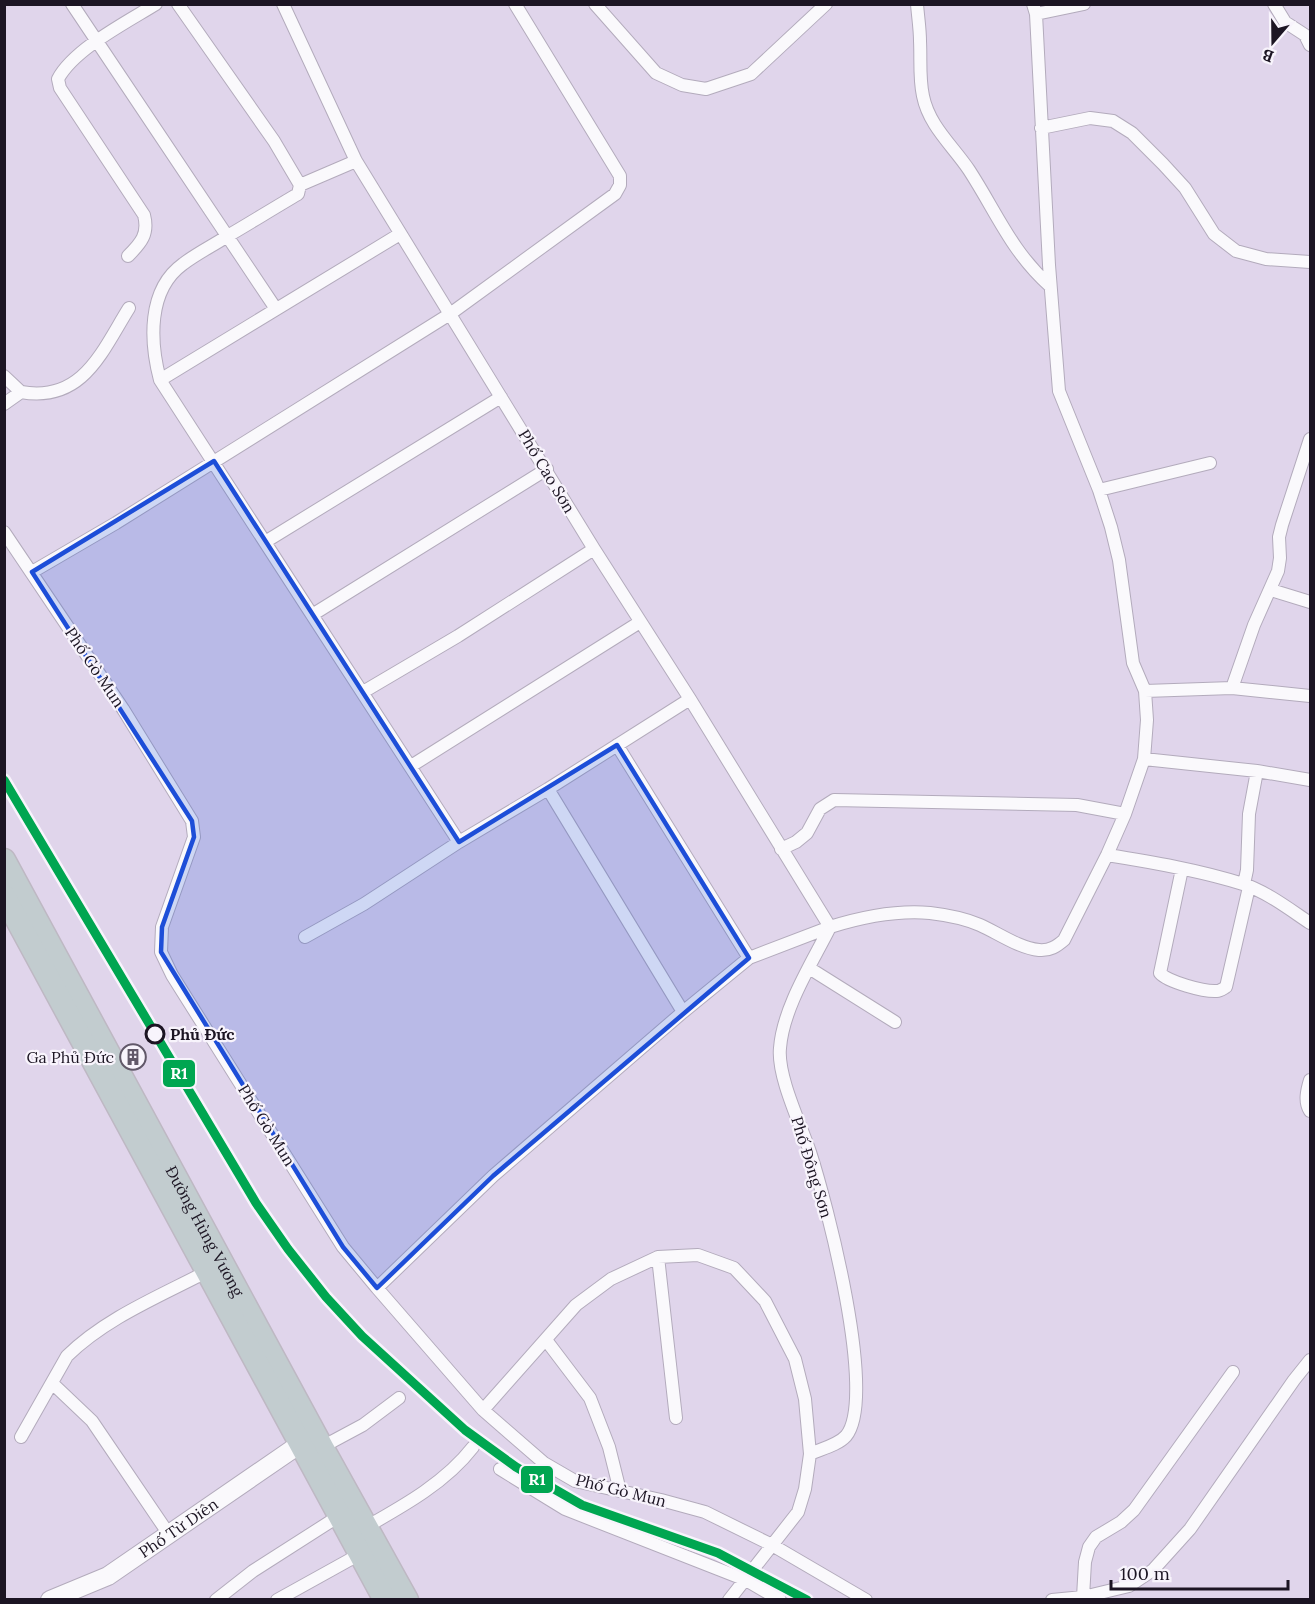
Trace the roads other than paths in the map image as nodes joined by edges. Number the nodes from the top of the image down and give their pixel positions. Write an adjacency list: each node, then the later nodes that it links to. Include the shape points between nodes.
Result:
1 (72, 4): 12 (street)
2 (156, 4): 12 (street)
3 (177, 4): 16 (street, via 274,141)
4 (283, 4): 15 (street, Phố Cao Sơn)
5 (515, 4): 24 (street, via 620,176 620,185 615,194)
6 (595, 4): 7 (street, via 656,73 682,85 706,89 752,74)
7 (826, 4)
8 (917, 4): 21 (street, via 920,75 927,112 1019,253)
9 (1084, 4): 11 (street)
10 (1274, 4): 13 (street, via 1285,22 1305,35)
11 (1035, 9): 14 (street)
12 (97, 41): 18 (street); 19 (street, via 58,79 60,88 144,215 147,226 140,245)
13 (1311, 45)
14 (1041, 128): 20 (street, via 1090,118 1113,121 1132,133 1163,164 1185,188 1214,234 1236,251 1266,259); 21 (street)
15 (357, 161): 16 (street); 17 (street, Phố Cao Sơn)
16 (300, 185): 18 (street, via 298,194)
17 (400, 234): 23 (street); 24 (street, Phố Cao Sơn)
18 (228, 236): 23 (street); 26 (street, via 181,265 165,284 156,305 153,338)
19 (128, 256)
20 (1311, 262)
21 (1050, 286): 34 (street, via 1059,391)
22 (129, 308): 27 (street, via 89,371 57,392)
23 (276, 309): 26 (street)
24 (450, 314): 28 (street, Phố Cao Sơn); 31 (street)
25 (4, 376): 27 (street)
26 (160, 380): 31 (street)
27 (21, 392): 29 (street)
28 (501, 397): 33 (street, Phố Cao Sơn); 36 (street)
29 (4, 404)
30 (1311, 439): 39 (street, via 1282,525 1280,558)
31 (214, 461): 36 (street); 38 (street)
32 (1210, 463): 34 (street)
33 (547, 469): 37 (street, Phố Cao Sơn); 41 (street)
34 (1099, 490): 44 (street, via 1119,560 1133,663)
35 (4, 532): 38 (street, Phố Gò Mun)
36 (265, 542): 41 (street)
37 (594, 549): 42 (street, Phố Cao Sơn); 45 (street)
38 (32, 572): 73 (street, Phố Gò Mun, via 192,821 194,837 162,927 161,952 172,975 344,1247)
39 (1270, 590): 40 (street); 43 (street)
40 (1311, 602)
41 (312, 615): 45 (street)
42 (640, 622): 47 (street, Phố Cao Sơn); 50 (street)
43 (1232, 688): 44 (street); 46 (street)
44 (1145, 691): 49 (street, via 1148,731)
45 (363, 692): 50 (street)
46 (1311, 696)
47 (690, 699): 48 (street); 56 (street, Phố Cao Sơn)
48 (617, 745): 53 (street); 65 (street)
49 (1144, 759): 51 (street); 54 (street)
50 (411, 766): 55 (street)
51 (1257, 771): 52 (street); 60 (street, via 1249,814)
52 (1311, 780)
53 (548, 789): 55 (street); 67 (street)
54 (1125, 814): 56 (street, via 1077,805 834,800 820,809 807,833); 57 (street)
55 (459, 842): 64 (street)
56 (781, 849): 63 (street, Phố Cao Sơn)
57 (1107, 855): 59 (street); 63 (street, via 1064,940 1054,948 1028,947 977,923 930,913 858,918)
58 (4, 860): 82 (highway, Đường Hùng Vương)
59 (1182, 869): 60 (street); 60 (street, via 1160,973 1181,984 1218,991 1226,987)
60 (1247, 886): 62 (street)
61 (4, 897): 72 (highway, Đường Hùng Vương)
62 (1311, 923)
63 (830, 927): 65 (street); 66 (street, Phố Đông Sơn)
64 (305, 937)
65 (749, 958): 67 (street)
66 (809, 968): 68 (street); 84 (street, Phố Đông Sơn, via 784,1026 779,1050 824,1205 856,1362 856,1397 846,1436)
67 (683, 1012): 73 (street, via 493,1176)
68 (895, 1022)
69 (1311, 1080): 70 (street, via 1306,1099)
70 (1311, 1111)
71 (658, 1257): 74 (street, via 611,1279 576,1305); 80 (street); 84 (street, via 698,1255 734,1268 765,1301 795,1359 805,1399)
72 (206, 1272): 77 (street, via 88,1338 67,1356); 82 (highway, Đường Hùng Vương)
73 (377, 1288): 79 (street, Phố Gò Mun)
74 (546, 1340): 79 (street); 86 (street, via 590,1398 609,1447)
75 (1311, 1360): 93 (street, via 1168,1556 1129,1586)
76 (1233, 1372): 93 (street, via 1134,1510 1096,1537 1089,1547)
77 (52, 1383): 81 (street); 89 (street, via 92,1421)
78 (399, 1398): 82 (street, via 363,1425)
79 (483, 1410): 86 (street, Phố Gò Mun, via 544,1463 575,1481)
80 (676, 1418)
81 (21, 1437)
82 (311, 1445): 87 (highway, Đường Hùng Vương); 88 (highway, Đường Hùng Vương); 89 (street, Phố Từ Diên)
83 (473, 1447): 88 (street, via 433,1485)
84 (810, 1454): 90 (street, via 798,1512)
85 (500, 1469): 92 (street, via 565,1509)
86 (620, 1491): 90 (street, Phố Gò Mun, via 705,1512)
87 (339, 1516): 91 (highway, Đường Hùng Vương); 95 (street)
88 (366, 1527): 98 (highway, Đường Hùng Vương)
89 (168, 1533): 94 (street, Phố Từ Diên, via 108,1576)
90 (772, 1545): 92 (street); 101 (street, Phố Gò Mun)
91 (360, 1554): 96 (street); 97 (highway, Đường Hùng Vương)
92 (746, 1580): 99 (street); 100 (street)
93 (1083, 1597): 102 (street)
94 (50, 1599)
95 (216, 1599)
96 (277, 1599)
97 (385, 1599)
98 (407, 1599)
99 (729, 1599)
100 (780, 1599)
101 (866, 1599)
102 (1052, 1599)

